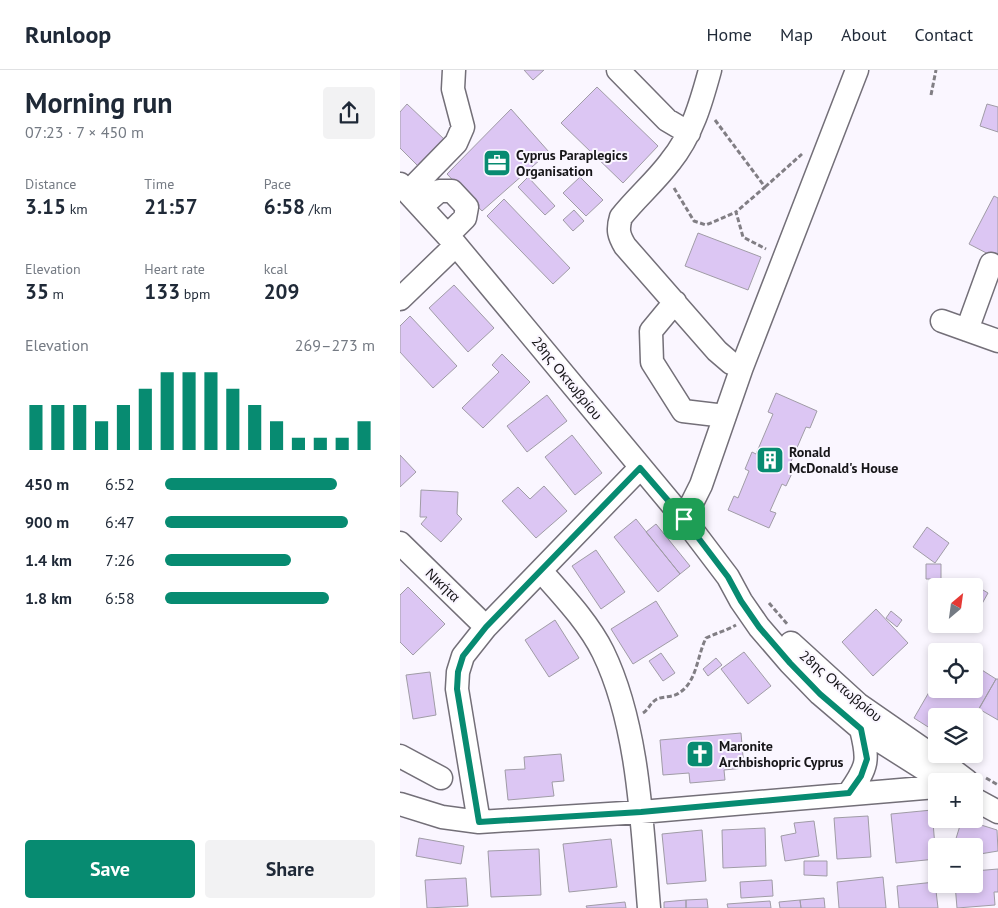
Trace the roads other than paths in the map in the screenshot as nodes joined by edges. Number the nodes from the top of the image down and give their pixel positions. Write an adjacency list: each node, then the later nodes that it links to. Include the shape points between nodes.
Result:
1 (454, 70): 6 (street, via 454,89 463,127 456,143)
2 (618, 70): 5 (street, via 667,120)
3 (710, 70): 5 (street, via 701,106)
4 (857, 70): 14 (street)
5 (689, 133): 10 (street, via 670,162 620,217 618,226 618,235 625,246)
6 (409, 194): 7 (street, 28ης Οκτωβρίου); 7 (street, via 452,191 467,207 465,218)
7 (452, 240): 9 (street); 16 (street, 28ης Οκτωβρίου)
8 (991, 264): 12 (street)
9 (400, 300)
10 (674, 302): 14 (street, via 717,351); 15 (street, via 651,331 652,362 683,411)
11 (942, 321): 12 (street)
12 (972, 332): 13 (street)
13 (998, 341)
14 (742, 368): 15 (street)
15 (725, 416): 17 (street)
16 (640, 468): 17 (street, 28ης Οκτωβρίου); 19 (street)
17 (684, 519): 20 (street, 28ης Οκτωβρίου)
18 (400, 543): 21 (street, Νικήτα)
19 (541, 571): 21 (street); 30 (street, via 584,622 603,652 630,733)
20 (728, 577): 22 (street, 28ης Οκτωβρίου, via 750,614 784,656); 25 (street, 28ης Οκτωβρίου, via 809,660 858,704)
21 (486, 627): 31 (street, via 463,656 457,689)
22 (861, 729): 24 (street, 28ης Οκτωβρίου); 28 (street, via 867,759 861,776)
23 (400, 756): 26 (street)
24 (930, 773)
25 (956, 773)
26 (441, 778)
27 (928, 788): 28 (street)
28 (849, 793): 30 (street)
29 (401, 811): 31 (street)
30 (641, 812): 31 (street); 32 (street)
31 (479, 822)
32 (649, 908)

